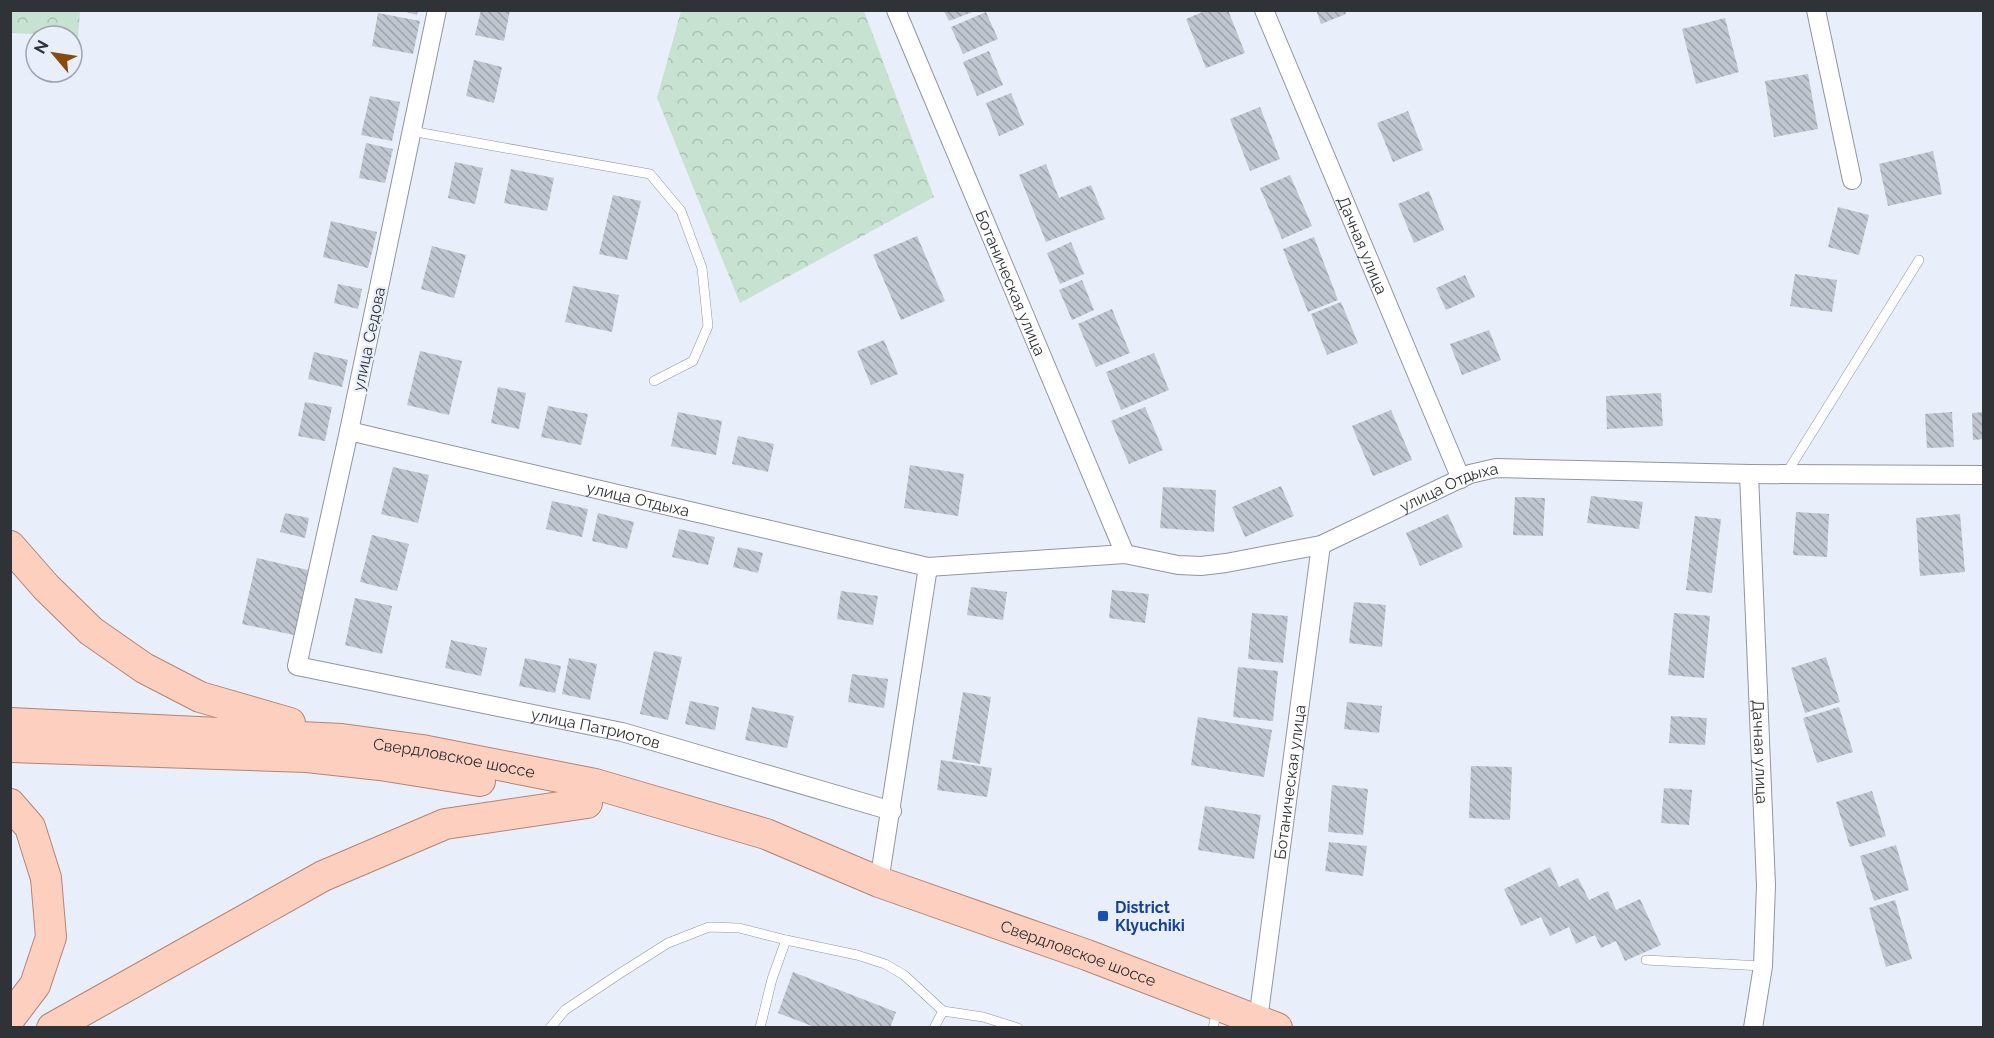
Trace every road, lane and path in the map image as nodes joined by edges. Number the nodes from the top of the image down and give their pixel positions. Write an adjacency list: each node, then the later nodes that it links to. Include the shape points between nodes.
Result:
1 (438, 10): 5 (street, улица Седова)
2 (896, 10): 16 (street, Ботаническая улица)
3 (1264, 10): 13 (street, Дачная улица)
4 (1816, 10): 6 (street)
5 (411, 131): 8 (lane, via 650,174 681,211 702,268 708,326 693,361); 9 (street, улица Седова)
6 (1852, 180)
7 (1919, 260): 11 (lane)
8 (654, 381)
9 (350, 431): 17 (street, улица Отдыха); 18 (street, улица Седова)
10 (1749, 474): 11 (street, улица Отдыха); 13 (street, улица Отдыха, via 1496,468); 28 (street, Дачная улица, via 1766,885)
11 (1786, 474): 12 (street, улица Отдыха)
12 (1983, 475)
13 (1461, 479): 14 (street, улица Отдыха)
14 (1321, 545): 16 (street, улица Отдыха, via 1201,566); 32 (street, Ботаническая улица)
15 (10, 546): 20 (main road, via 91,631 144,668 200,697)
16 (1125, 554): 17 (street, улица Отдыха)
17 (928, 567): 24 (street)
18 (297, 666): 24 (street, улица Патриотов, via 622,732)
19 (10, 723): 20 (main road, Свердловское шоссе)
20 (342, 738): 25 (main road, Свердловское шоссе, via 595,784 766,834)
21 (10, 747): 22 (main road, Свердловское шоссе, via 307,757 473,780)
22 (587, 803): 25 (main road, Свердловское шоссе); 33 (main road, via 445,824 323,876)
23 (10, 804): 31 (main road, via 30,827 46,878 51,937 35,986)
24 (892, 811): 25 (street)
25 (879, 882): 30 (main road, Свердловское шоссе, via 1087,955)
26 (786, 940): 29 (lane, via 885,963); 34 (lane, via 739,928 709,927 668,943 619,974 565,1010); 35 (lane, via 771,980)
27 (1646, 960): 28 (lane)
28 (1763, 966): 38 (street, Дачная улица)
29 (943, 1011): 36 (lane); 37 (lane)
30 (1216, 1016): 32 (main road, Свердловское шоссе)
31 (10, 1018)
32 (1268, 1024)
33 (52, 1028)
34 (550, 1028)
35 (760, 1028)
36 (934, 1028)
37 (1018, 1028)
38 (1753, 1028)

